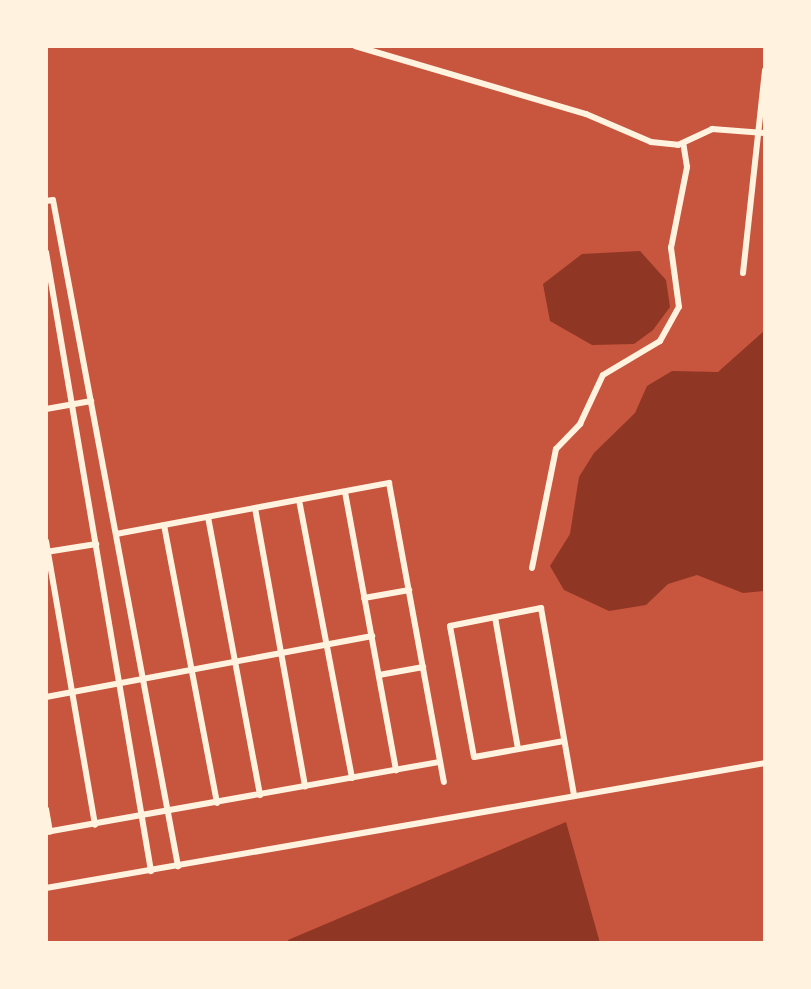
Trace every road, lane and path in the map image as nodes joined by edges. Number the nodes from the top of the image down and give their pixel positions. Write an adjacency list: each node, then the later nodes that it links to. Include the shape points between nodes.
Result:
1 (355, 46): 4 (street, via 577,111 640,140)
2 (765, 70): 3 (street)
3 (761, 134): 4 (street, via 704,130); 8 (street)
4 (683, 143): 21 (street, via 687,167 671,248 679,307 660,341 603,375 580,424 556,449)
5 (46, 201): 9 (street, via 53,200)
6 (46, 252): 7 (street)
7 (47, 263): 10 (street)
8 (743, 273)
9 (91, 401): 10 (street); 17 (street)
10 (72, 405): 11 (street); 19 (street)
11 (46, 409)
12 (345, 492): 13 (street); 22 (street, via 389,483); 23 (street)
13 (299, 500): 14 (street); 26 (street)
14 (255, 508): 15 (street); 27 (street)
15 (208, 517): 16 (street); 28 (street)
16 (164, 525): 17 (street); 30 (street)
17 (116, 534): 32 (street)
18 (46, 541): 20 (street)
19 (96, 544): 20 (street); 33 (street)
20 (47, 552): 34 (street)
21 (532, 568)
22 (409, 590): 23 (street); 29 (street)
23 (364, 598): 25 (street)
24 (495, 617): 36 (street, via 541,608); 37 (street); 37 (street, via 450,626 474,757)
25 (372, 636): 26 (street); 31 (street)
26 (327, 644): 27 (street); 41 (street)
27 (281, 653): 28 (street); 43 (street)
28 (235, 662): 30 (street); 44 (street)
29 (423, 667): 31 (street); 38 (street)
30 (192, 670): 32 (street); 46 (street)
31 (379, 675): 40 (street)
32 (143, 679): 33 (street); 48 (street)
33 (119, 683): 34 (street); 49 (street)
34 (72, 692): 35 (street); 50 (street)
35 (46, 697)
36 (564, 741): 37 (street); 45 (street)
37 (518, 749)
38 (440, 762): 40 (street); 42 (street)
39 (765, 763): 45 (street)
40 (396, 770): 41 (street)
41 (352, 778): 43 (street)
42 (444, 782)
43 (305, 787): 44 (street)
44 (260, 795): 46 (street)
45 (574, 796): 52 (street)
46 (217, 803): 48 (street)
47 (46, 809): 51 (street)
48 (168, 812): 49 (street); 52 (street)
49 (142, 816): 50 (street); 53 (street)
50 (95, 825): 51 (street)
51 (48, 832)
52 (178, 866): 53 (street)
53 (151, 871): 54 (street)
54 (46, 888)

